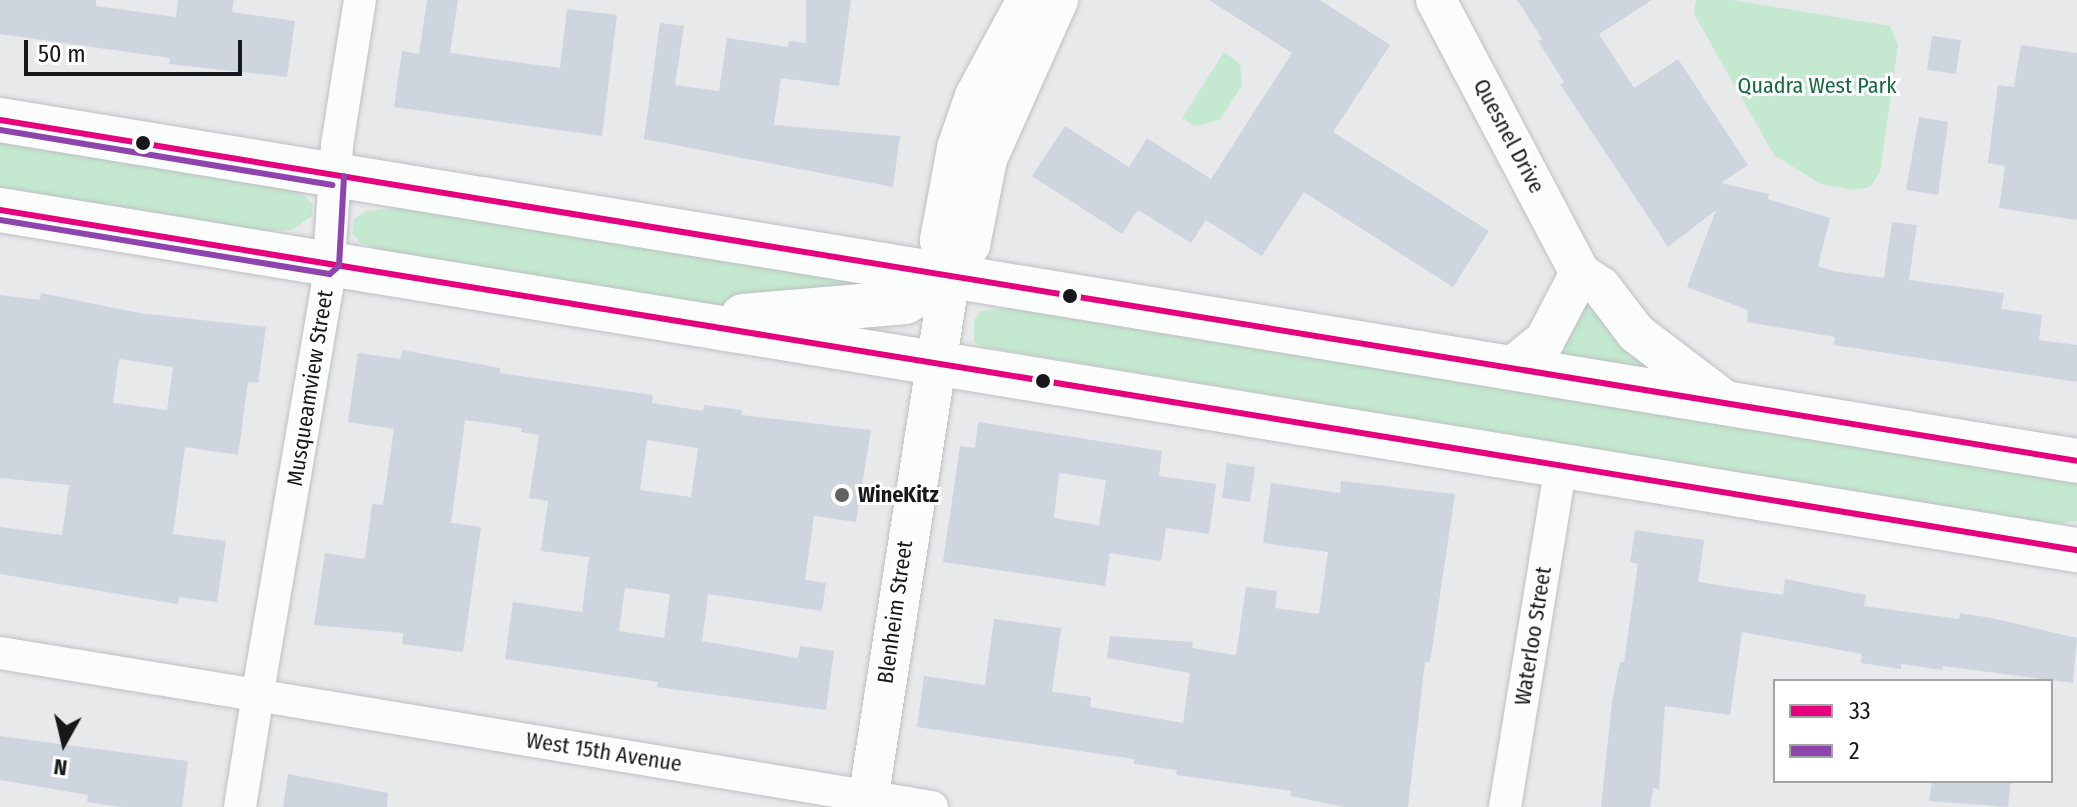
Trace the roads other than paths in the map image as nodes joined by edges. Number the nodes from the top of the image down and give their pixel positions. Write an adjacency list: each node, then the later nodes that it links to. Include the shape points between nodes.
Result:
1 (360, 0): 6 (street, Musqueamview Street)
2 (1027, 0): 10 (street, Blenheim Street, via 975,96 957,148 940,240)
3 (1058, 0): 10 (street, Blenheim Street, via 987,159 970,245)
4 (1436, 0): 9 (street, Quesnel Drive)
5 (0, 120): 6 (main road)
6 (334, 175): 8 (street, Musqueamview Street); 10 (main road)
7 (0, 210): 8 (main road)
8 (329, 264): 11 (main road); 19 (street, Musqueamview Street)
9 (1580, 273): 13 (street, via 1545,340); 14 (street, Quesnel Drive, via 1601,287 1636,333)
10 (950, 276): 11 (main road, via 905,302 746,315); 12 (street, Blenheim Street); 13 (main road)
11 (698, 325): 12 (main road)
12 (935, 363): 16 (main road); 20 (street, Blenheim Street)
13 (1512, 367): 14 (main road)
14 (1724, 400): 15 (main road)
15 (2077, 461)
16 (1561, 465): 17 (main road); 23 (street, Waterloo Street)
17 (2077, 550)
18 (0, 653): 19 (street, West 15th Avenue)
19 (258, 696): 20 (street, West 15th Avenue); 21 (street, Musqueamview Street)
20 (868, 802): 22 (street, West 15th Avenue)
21 (240, 807)
22 (932, 807)
23 (1505, 807)

